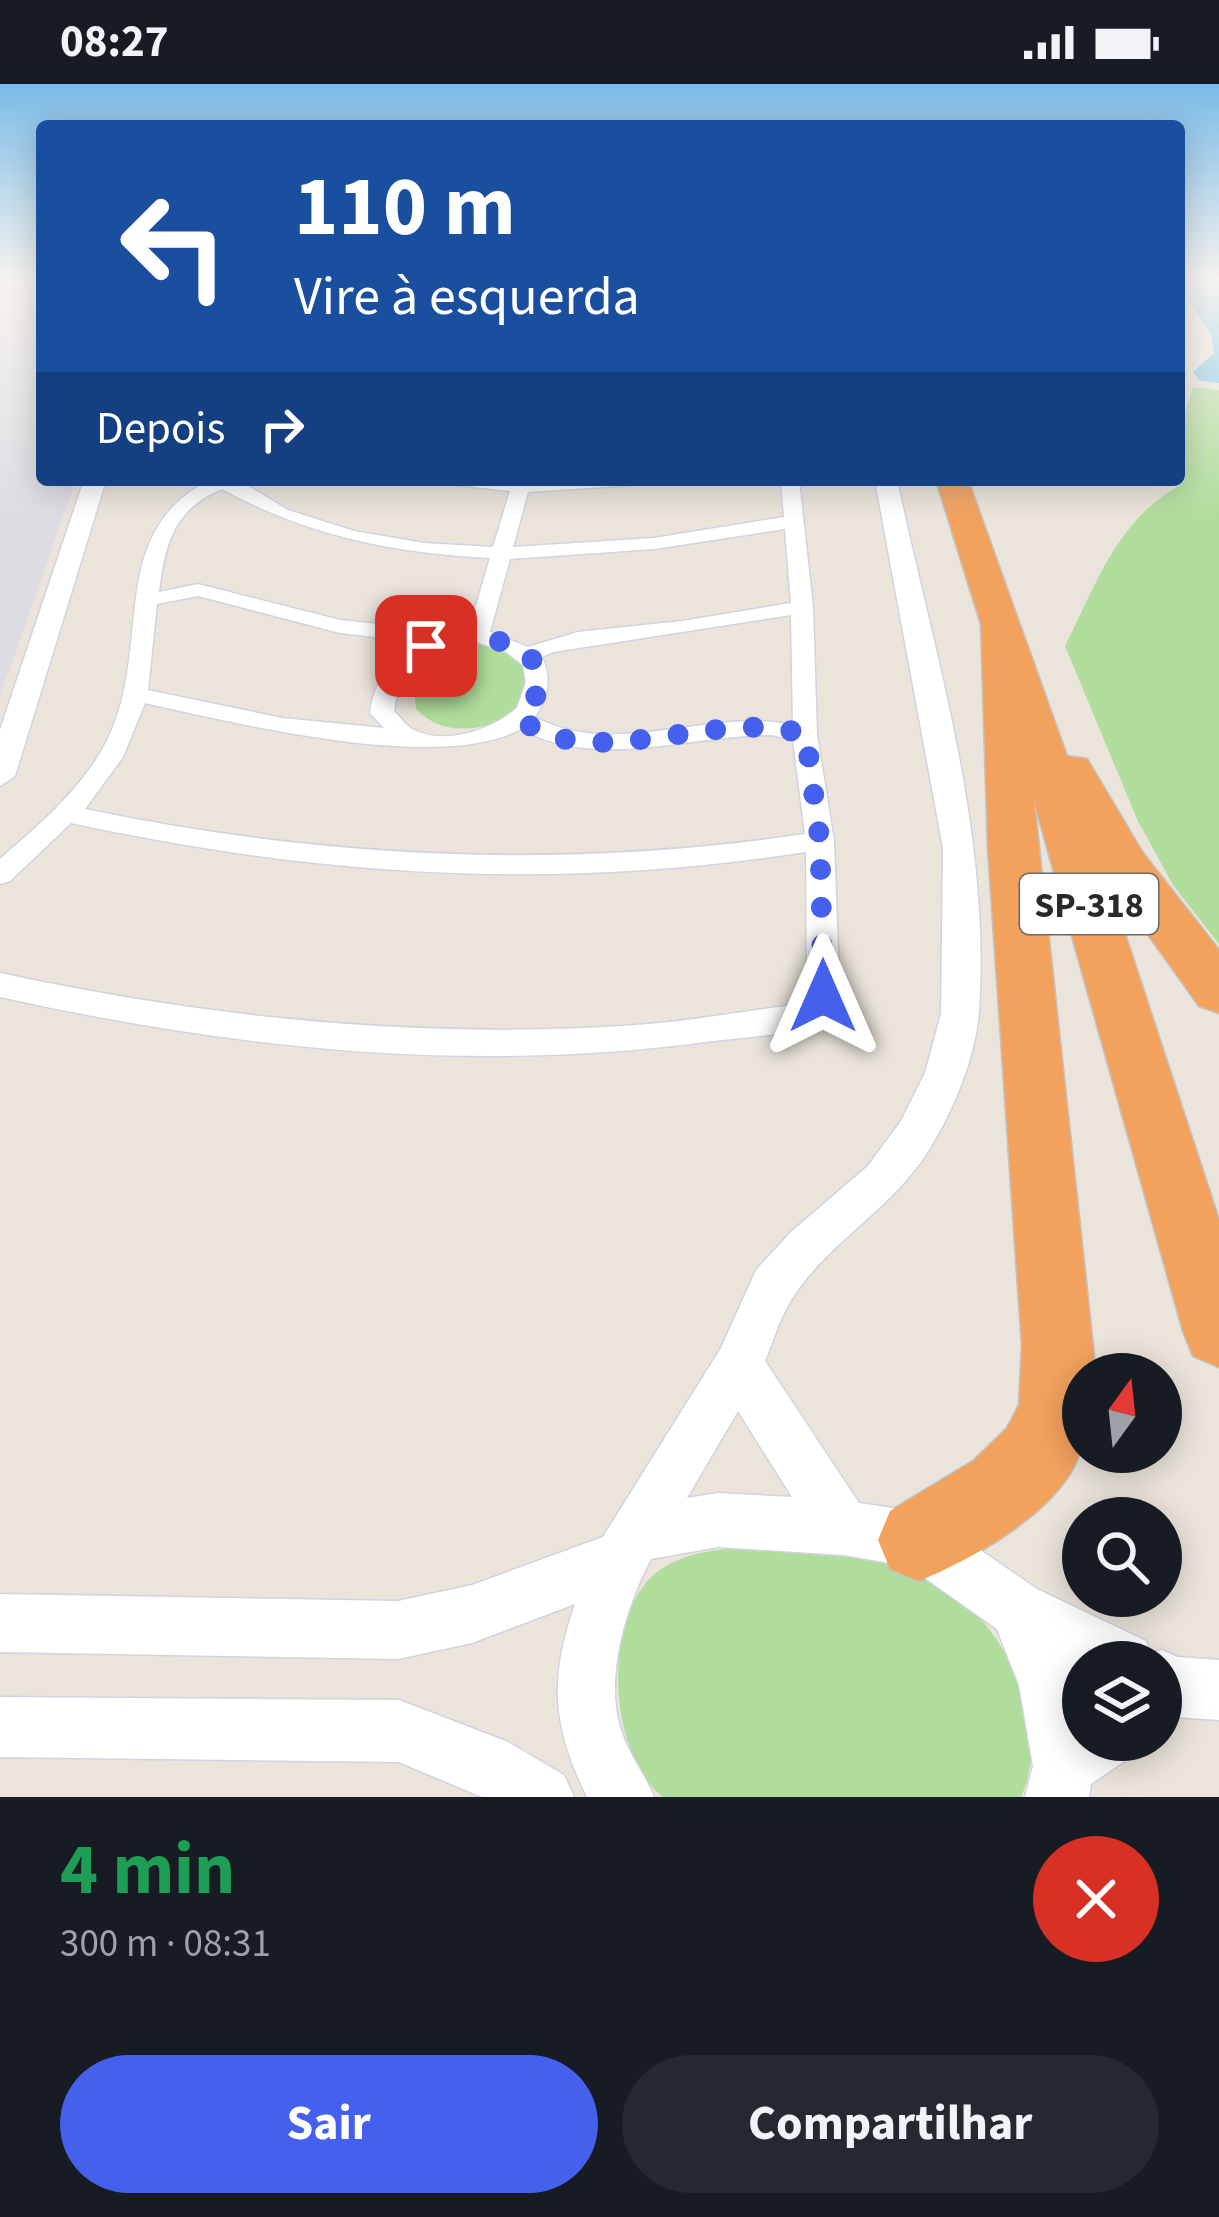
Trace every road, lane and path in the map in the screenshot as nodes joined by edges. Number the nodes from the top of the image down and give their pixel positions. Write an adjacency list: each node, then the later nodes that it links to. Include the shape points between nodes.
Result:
1 (93, 486): 22 (street)
2 (213, 486): 11 (street, via 170,517)
3 (233, 486): 10 (street, via 336,530)
4 (520, 486): 10 (street)
5 (791, 486): 9 (street)
6 (887, 486): 30 (street, via 960,848 960,1014 945,1073 916,1134 884,1180 773,1286)
7 (967, 486): 13 (highway, SP-318)
8 (967, 486): 21 (highway, SP-318)
9 (796, 521): 10 (street, via 629,549); 12 (street)
10 (498, 553): 14 (street)
11 (148, 600): 15 (street, via 198,590 297,618); 17 (street)
12 (802, 607): 16 (street, via 552,642); 19 (street)
13 (1000, 620): 29 (highway, SP-318); 32 (highway, via 1059,1345 1055,1414 1034,1460)
14 (478, 635): 15 (street); 16 (street)
15 (444, 638): 20 (street, via 406,661 383,690 382,713)
16 (529, 655): 18 (street, via 537,693)
17 (138, 695): 20 (street, via 282,725); 23 (street, via 107,762)
18 (522, 720): 19 (street, via 577,740 760,724); 20 (street, via 475,741)
19 (806, 735): 24 (street)
20 (410, 740)
21 (1068, 765): 27 (highway, via 1124,864); 28 (highway, SP-318)
22 (0, 776)
23 (68, 814): 24 (street, via 193,842 380,866 632,865); 25 (street)
24 (820, 841): 26 (street, via 823,996 810,1016 787,1022 638,1038 438,1041 151,1016)
25 (0, 874)
26 (0, 985)
27 (1219, 991)
28 (1219, 1210)
29 (1219, 1331)
30 (737, 1365): 31 (street); 33 (street)
31 (843, 1528): 32 (street); 33 (street, via 718,1520)
32 (919, 1540): 34 (street)
33 (627, 1547): 35 (street, via 472,1613 398,1630); 40 (street, via 600,1616 584,1702)
34 (1017, 1609): 36 (street); 38 (street)
35 (0, 1623)
36 (1085, 1641)
37 (0, 1726): 39 (street, via 399,1730 486,1764)
38 (1074, 1768)
39 (542, 1797)
40 (622, 1797)

